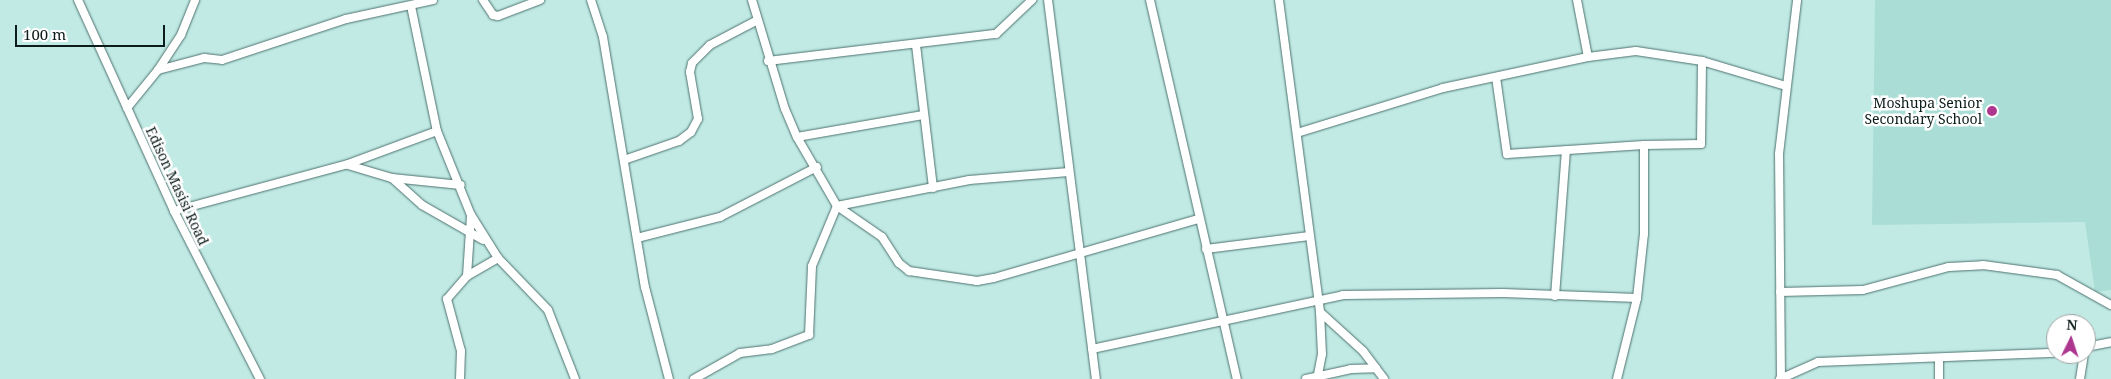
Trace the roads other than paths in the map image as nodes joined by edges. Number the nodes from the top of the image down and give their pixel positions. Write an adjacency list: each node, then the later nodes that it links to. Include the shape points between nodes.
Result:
1 (78, 0): 23 (street, Edison Masisi Road)
2 (195, 0): 20 (street, via 181,35)
3 (433, 0): 14 (street)
4 (483, 0): 5 (street, via 495,16)
5 (540, 0)
6 (592, 0): 30 (street, via 603,37)
7 (752, 0): 15 (street)
8 (1032, 0): 16 (street, via 996,34)
9 (1048, 0): 33 (street)
10 (1150, 0): 40 (street)
11 (1279, 0): 26 (street)
12 (1577, 0): 17 (street)
13 (1796, 0): 22 (street)
14 (411, 6): 20 (street, via 346,19 222,60 204,58); 25 (street)
15 (756, 21): 18 (street); 30 (street, via 710,45 692,63 690,72 698,119 691,132 679,141)
16 (916, 45): 18 (street); 24 (street)
17 (1588, 56): 19 (street, via 1636,51); 21 (street)
18 (768, 61): 27 (street)
19 (1702, 61): 22 (street); 28 (street, via 1701,144)
20 (158, 70): 23 (street)
21 (1496, 77): 26 (street, via 1443,88); 29 (street, via 1507,154)
22 (1786, 86): 49 (street, via 1779,154)
23 (127, 108): 38 (street, Edison Masisi Road)
24 (923, 115): 27 (street); 36 (street)
25 (437, 131): 31 (street); 35 (street)
26 (1297, 133): 42 (street)
27 (797, 137): 32 (street)
28 (1644, 145): 29 (street); 51 (street, via 1644,234)
29 (1566, 150): 50 (street)
30 (624, 160): 43 (street)
31 (348, 164): 34 (street); 38 (street)
32 (816, 167): 37 (street); 43 (street, via 720,217)
33 (1069, 172): 36 (street, via 969,180); 46 (street)
34 (392, 178): 35 (street); 41 (street, via 422,205)
35 (461, 185): 39 (street)
36 (933, 188): 37 (street)
37 (837, 206): 46 (street, via 882,237 899,263 909,271 986,280); 68 (street, via 812,266 809,335 772,349 740,353)
38 (174, 211): 64 (street, Edison Masisi Road)
39 (470, 215): 41 (street); 44 (street)
40 (1199, 219): 45 (street); 46 (street)
41 (468, 231): 44 (street); 48 (street)
42 (1309, 236): 45 (street); 52 (street)
43 (637, 238): 67 (street, via 645,287)
44 (485, 241): 47 (street)
45 (1206, 249): 55 (street)
46 (1080, 253): 58 (street)
47 (498, 258): 48 (street); 66 (street, via 548,310)
48 (467, 276): 65 (street, via 447,299 461,351)
49 (1780, 292): 53 (street, via 1863,290 1949,267 1983,265 2057,275); 74 (street)
50 (1555, 296): 51 (street); 52 (street, via 1389,292)
51 (1637, 298): 73 (street)
52 (1316, 300): 54 (street); 55 (street)
53 (2111, 305)
54 (1320, 312): 62 (street, via 1338,326); 63 (street, via 1322,354)
55 (1222, 320): 58 (street); 70 (street)
56 (2111, 342): 57 (street)
57 (2096, 345)
58 (1092, 349): 69 (street)
59 (2046, 354): 60 (street)
60 (1939, 360): 74 (street, via 1818,362); 75 (street)
61 (2082, 364): 76 (street)
62 (1376, 368): 63 (street); 72 (street)
63 (1318, 375): 71 (street)
64 (260, 379)
65 (460, 379)
66 (576, 379)
67 (668, 379)
68 (694, 379)
69 (1096, 379)
70 (1237, 379)
71 (1306, 379)
72 (1384, 379)
73 (1617, 379)
74 (1781, 379)
75 (1939, 379)
76 (2080, 379)

